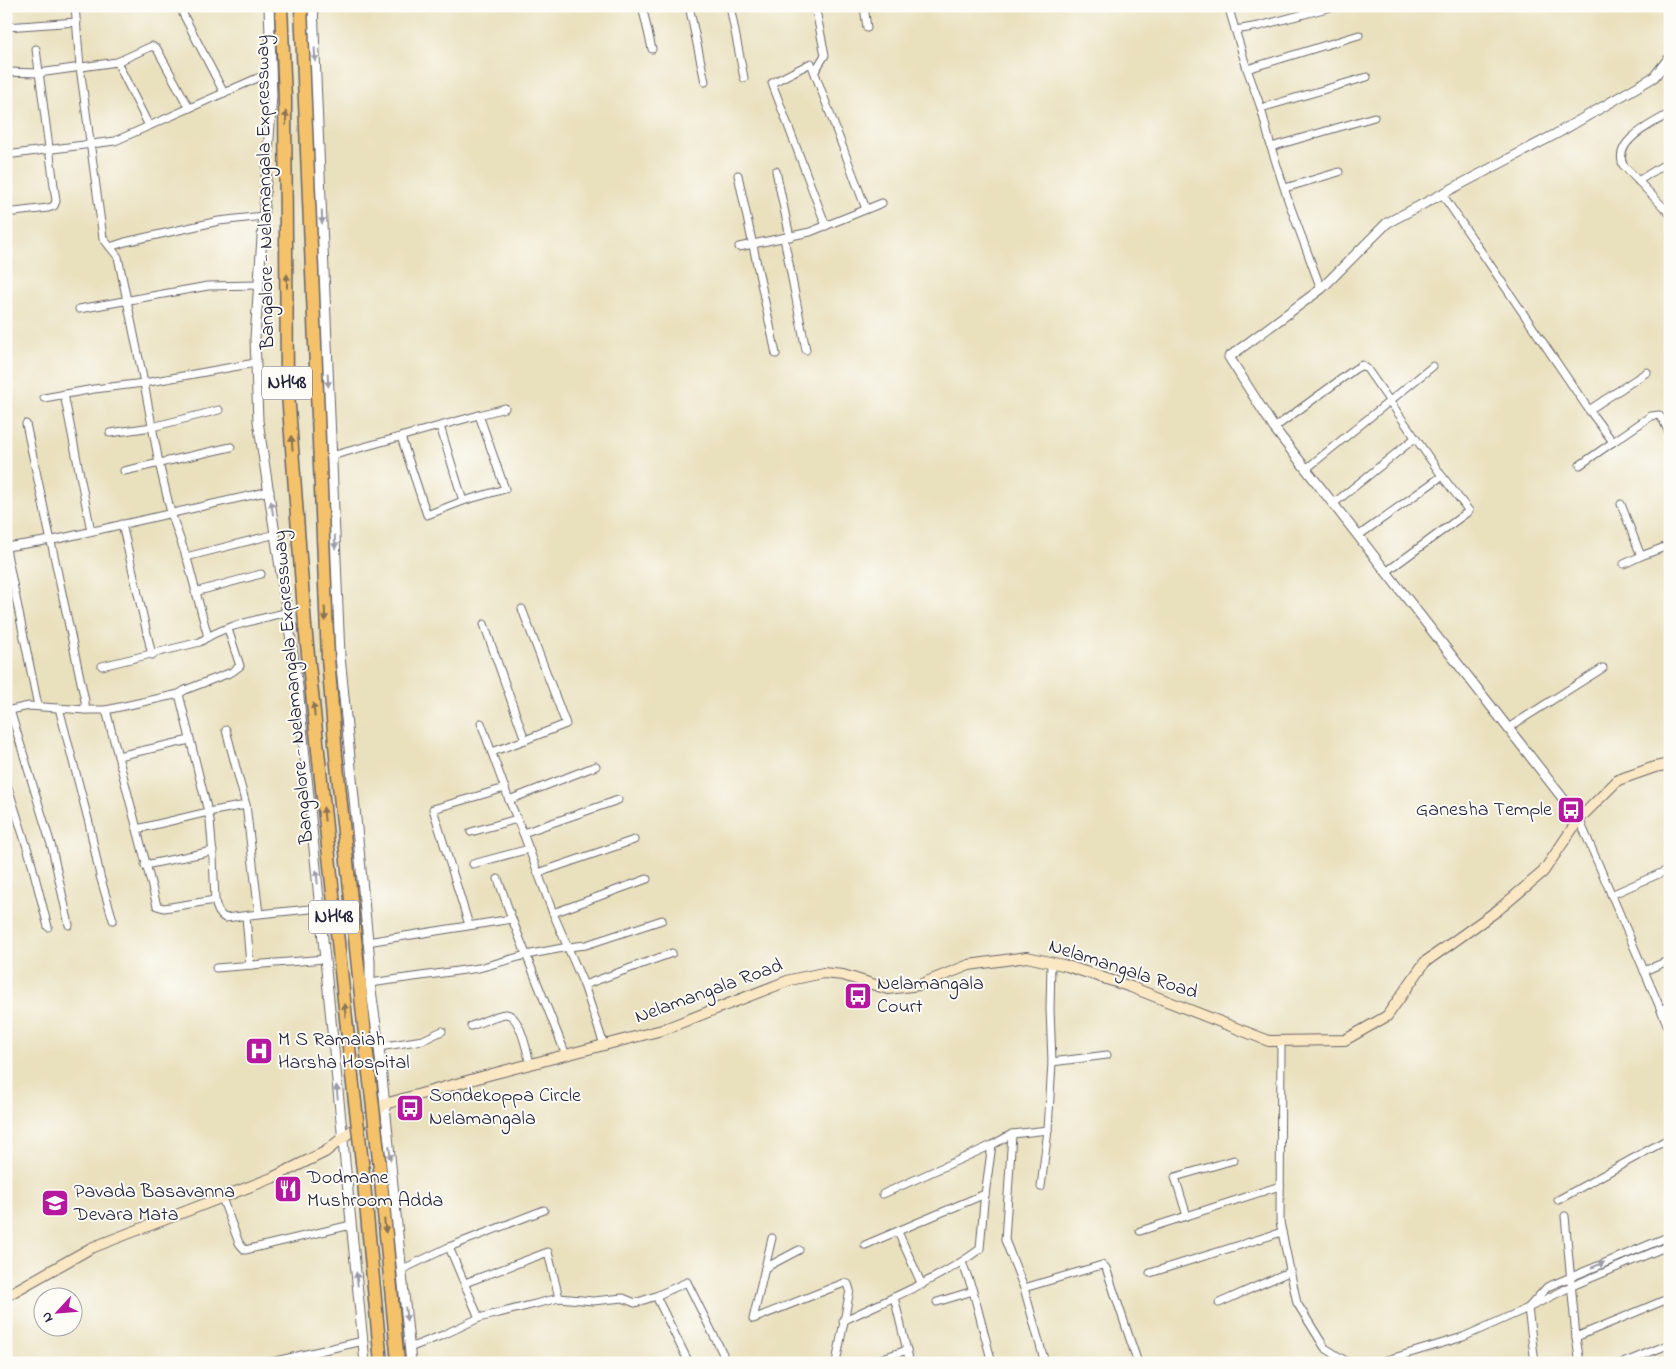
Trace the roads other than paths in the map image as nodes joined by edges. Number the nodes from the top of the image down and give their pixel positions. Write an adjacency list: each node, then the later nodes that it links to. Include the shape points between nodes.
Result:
1 (75, 6): 15 (street)
2 (269, 6): 28 (street)
3 (281, 6): 246 (highway, Bangalore - Nelamangala Expressway / NH48, one-way to 3, bridge, via 305,626 287,379)
4 (300, 6): 247 (highway, Bangalore - Nelamangala Expressway / NH48, one-way to 247, bridge, via 328,658)
5 (313, 6): 87 (street, one-way to 87)
6 (642, 6): 21 (street)
7 (689, 6): 32 (street)
8 (730, 6): 31 (street)
9 (815, 6): 26 (street, via 825,55)
10 (864, 6): 17 (street)
11 (1243, 6): 13 (street)
12 (1335, 6): 18 (street)
13 (1229, 8): 18 (street)
14 (182, 14): 33 (street)
15 (77, 22): 16 (street); 24 (street)
16 (6, 27)
17 (867, 28)
18 (1235, 30): 25 (street)
19 (1359, 35): 25 (street)
20 (36, 49): 29 (street)
21 (652, 49)
22 (1670, 57): 49 (street, via 1654,77 1556,134)
23 (117, 62): 24 (street); 34 (street, via 155,47); 38 (street)
24 (80, 67): 29 (street); 39 (street)
25 (1247, 69): 35 (street)
26 (815, 71): 51 (street); 55 (street, via 811,62 772,83)
27 (6, 72): 29 (street)
28 (271, 72): 33 (street); 54 (street)
29 (39, 73): 41 (street)
30 (1367, 77): 35 (street)
31 (744, 78)
32 (705, 82)
33 (224, 93): 34 (street)
34 (189, 108): 38 (street)
35 (1261, 108): 40 (street)
36 (1670, 114): 47 (street, via 1629,138 1622,151 1620,159 1623,165)
37 (1374, 117): 40 (street)
38 (149, 126): 39 (street, via 115,141)
39 (90, 144): 41 (street); 58 (street, via 103,238)
40 (1271, 147): 48 (street)
41 (49, 150): 42 (street); 53 (street, via 54,206)
42 (6, 155)
43 (1670, 161): 47 (street)
44 (776, 171): 56 (street)
45 (1339, 172): 48 (street)
46 (738, 175): 57 (street)
47 (1638, 181): 52 (street)
48 (1285, 188): 61 (street)
49 (1442, 194): 61 (street, via 1388,223); 75 (street)
50 (882, 203): 51 (street)
51 (866, 210): 55 (street)
52 (1669, 212)
53 (6, 213)
54 (263, 216): 58 (street, via 220,221); 60 (street)
55 (826, 226): 56 (street)
56 (787, 237): 57 (street); 64 (street)
57 (753, 245): 59 (street); 65 (street)
58 (110, 247): 62 (street, via 118,257)
59 (739, 247)
60 (259, 285): 62 (street, via 208,286); 66 (street)
61 (1320, 289): 80 (street, via 1228,357)
62 (126, 300): 63 (street); 69 (street)
63 (79, 309)
64 (806, 350)
65 (776, 354)
66 (255, 363): 69 (street); 93 (street, via 258,420)
67 (1433, 366): 72 (street)
68 (1647, 372): 75 (street)
69 (144, 383): 70 (street); 79 (street)
70 (64, 394): 71 (street); 99 (street)
71 (44, 398)
72 (1390, 402): 80 (street, via 1362,365); 84 (street); 90 (street)
73 (504, 408): 76 (street)
74 (219, 410): 79 (street)
75 (1589, 410): 85 (street)
76 (479, 415): 78 (street); 94 (street, via 505,489)
77 (26, 424): 102 (street)
78 (440, 426): 83 (street); 94 (street)
79 (152, 427): 81 (street); 88 (street)
80 (1274, 428): 90 (street)
81 (110, 433)
82 (1670, 435): 85 (street, via 1659,415 1651,416)
83 (401, 437): 87 (street); 94 (street, via 427,516)
84 (1416, 438): 92 (street); 95 (street)
85 (1613, 442): 89 (street)
86 (230, 446): 88 (street)
87 (332, 456): 166 (street, one-way to 166, via 340,656)
88 (159, 463): 91 (street); 97 (street)
89 (1580, 465)
90 (1306, 469): 95 (street)
91 (124, 471)
92 (1442, 476): 101 (street); 108 (street, via 1469,511)
93 (270, 491): 97 (street); 100 (street, one-way to 93)
94 (463, 502)
95 (1333, 504): 101 (street)
96 (1621, 504): 105 (street)
97 (172, 513): 98 (street); 106 (street)
98 (122, 524): 99 (street); 116 (street)
99 (91, 531): 102 (street)
100 (276, 534): 106 (street); 112 (street)
101 (1358, 536): 108 (street)
102 (50, 540): 104 (street); 122 (street)
103 (1670, 545): 105 (street)
104 (6, 548): 120 (street)
105 (1642, 556): 107 (street)
106 (186, 558): 110 (street)
107 (1624, 564)
108 (1386, 572): 126 (street)
109 (261, 574): 110 (street)
110 (195, 592): 115 (street)
111 (522, 609): 129 (street, via 566,724)
112 (287, 612): 114 (street); 156 (street, one-way to 112, via 298,686)
113 (484, 624): 129 (street)
114 (228, 629): 115 (street); 119 (street, via 240,666)
115 (208, 637): 116 (street)
116 (152, 655): 117 (street)
117 (102, 666)
118 (1603, 668): 126 (street)
119 (179, 694): 123 (street); 128 (street)
120 (38, 706): 121 (street); 124 (street)
121 (59, 708): 122 (street); 161 (street)
122 (85, 710): 123 (street)
123 (106, 710): 131 (street)
124 (8, 711): 163 (street, via 52,848)
125 (481, 723): 130 (street)
126 (1508, 728): 141 (street)
127 (226, 730): 138 (street)
128 (190, 740): 131 (street); 139 (street)
129 (525, 740): 130 (street)
130 (492, 752): 135 (street)
131 (118, 756): 142 (street)
132 (1670, 764): 141 (main road, Nelamangala Road, via 1618,780)
133 (596, 766): 136 (street)
134 (6, 780): 165 (street)
135 (505, 788): 136 (street); 164 (street, via 433,809)
136 (509, 800): 140 (street)
137 (618, 800): 144 (street)
138 (246, 805): 139 (street); 158 (street)
139 (208, 812): 142 (street); 147 (street)
140 (517, 819): 143 (street); 144 (street)
141 (1579, 819): 154 (street); 183 (main road, Nelamangala Road, via 1543,872 1498,910 1425,962 1387,1016 1345,1040)
142 (137, 829): 148 (street)
143 (472, 832)
144 (523, 832): 146 (street)
145 (634, 840): 151 (street)
146 (529, 849): 149 (street); 151 (street)
147 (213, 851): 148 (street); 155 (street)
148 (145, 864): 155 (street, via 157,906 164,908)
149 (473, 864)
150 (1670, 869): 154 (street)
151 (538, 873): 157 (street)
152 (498, 879): 160 (street)
153 (647, 879): 157 (street)
154 (1611, 895): 175 (street)
155 (214, 900): 159 (street, via 225,918)
156 (320, 908): 158 (street); 170 (street)
157 (553, 913): 167 (street)
158 (259, 914): 159 (street)
159 (246, 916): 173 (street)
160 (512, 919): 164 (street); 169 (street)
161 (113, 920)
162 (662, 920): 167 (street, via 586,945)
163 (69, 925)
164 (469, 925): 166 (street)
165 (48, 928)
166 (367, 942): 176 (street)
167 (568, 946): 169 (street); 177 (street)
168 (672, 953): 177 (street)
169 (526, 955): 176 (street, via 479,968); 186 (street)
170 (325, 959): 173 (street); 194 (street, one-way to 170)
171 (1670, 960): 175 (street)
172 (1051, 963): 183 (main road, Nelamangala Road, via 1131,987 1269,1041); 184 (main road, Nelamangala Road, via 1027,957 969,965 919,985 888,989 843,975 823,973 790,980 662,1030); 188 (street)
173 (250, 965): 174 (street)
174 (216, 968)
175 (1644, 971): 179 (street)
176 (370, 983): 185 (street)
177 (584, 985): 184 (street)
178 (1670, 1006): 179 (street)
179 (1661, 1010): 182 (street)
180 (471, 1026): 189 (street, via 505,1014 512,1016 517,1021)
181 (442, 1031): 185 (street, via 423,1040)
182 (1670, 1031)
183 (1281, 1041): 197 (street)
184 (604, 1045): 186 (main road, Nelamangala Road)
185 (379, 1047): 190 (street)
186 (566, 1055): 189 (main road, Nelamangala Road)
187 (1107, 1055): 188 (street)
188 (1052, 1062): 191 (street)
189 (530, 1064): 190 (main road, Nelamangala Road)
190 (385, 1104): 194 (main road); 218 (street, one-way to 218)
191 (1048, 1130): 192 (street); 198 (street)
192 (1012, 1134): 195 (street); 225 (street, via 1005,1240)
193 (1670, 1138): 202 (street)
194 (342, 1140): 201 (main road, via 272,1178); 206 (street)
195 (992, 1145): 199 (street); 200 (street)
196 (1234, 1160): 204 (street, via 1175,1177)
197 (1280, 1186): 204 (street); 209 (street)
198 (1041, 1187)
199 (883, 1194)
200 (985, 1194): 208 (street); 216 (street, via 980,1249)
201 (222, 1198): 206 (street, via 245,1250); 227 (main road, via 91,1248)
202 (1558, 1200)
203 (544, 1210): 214 (street)
204 (1187, 1216): 207 (street)
205 (1565, 1216): 221 (street)
206 (351, 1225): 238 (street, one-way to 206)
207 (1140, 1231)
208 (898, 1232): 212 (street); 223 (street)
209 (1282, 1232): 219 (street); 220 (street)
210 (1670, 1236): 221 (street, one-way to 210)
211 (772, 1238): 217 (street)
212 (865, 1245)
213 (1670, 1245): 224 (street)
214 (450, 1247): 218 (street); 222 (street)
215 (799, 1250): 217 (street)
216 (962, 1262): 223 (street); 226 (street)
217 (765, 1268): 236 (street, via 754,1319 844,1283 850,1290)
218 (401, 1270): 240 (street, one-way to 240)
219 (1291, 1271): 233 (street); 256 (street, via 1298,1303 1325,1348)
220 (1150, 1273)
221 (1571, 1277): 224 (street); 234 (street, via 1547,1287)
222 (465, 1282): 230 (street, via 548,1252); 235 (street)
223 (922, 1285): 229 (street)
224 (1572, 1286): 234 (street); 237 (street)
225 (1024, 1288): 254 (street); 255 (street, via 1102,1265 1106,1268)
226 (973, 1291): 232 (street); 253 (street)
227 (6, 1296)
228 (656, 1296): 230 (street, via 635,1303 624,1298 593,1301); 242 (street, via 687,1282); 249 (street)
229 (894, 1296): 236 (street); 241 (street)
230 (559, 1298): 235 (street)
231 (1670, 1298): 237 (street)
232 (937, 1302)
233 (1219, 1303)
234 (1528, 1308): 243 (street); 257 (street, via 1463,1337)
235 (479, 1318): 240 (street)
236 (843, 1320): 250 (street)
237 (1576, 1336): 258 (street)
238 (363, 1341): 244 (street); 245 (street)
239 (1670, 1344): 259 (street)
240 (409, 1348): 248 (street)
241 (907, 1350): 251 (street); 252 (street)
242 (723, 1354)
243 (1533, 1362)
244 (267, 1363)
245 (365, 1363)
246 (381, 1363)
247 (398, 1363)
248 (411, 1363)
249 (689, 1363)
250 (836, 1363)
251 (868, 1363)
252 (910, 1363)
253 (992, 1363)
254 (1045, 1363)
255 (1138, 1363)
256 (1349, 1363)
257 (1377, 1363)
258 (1580, 1363)
259 (1623, 1363)

